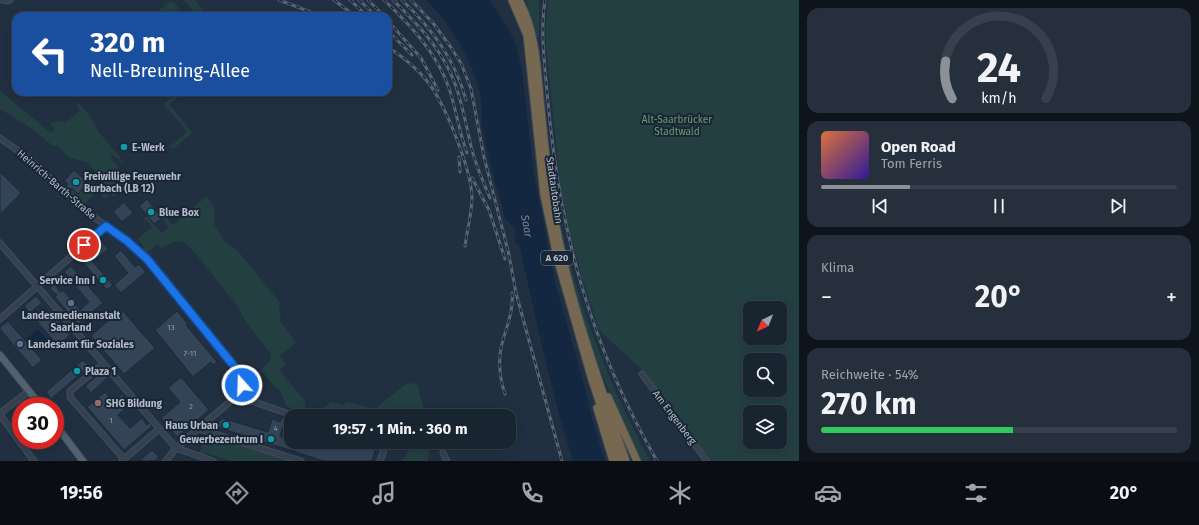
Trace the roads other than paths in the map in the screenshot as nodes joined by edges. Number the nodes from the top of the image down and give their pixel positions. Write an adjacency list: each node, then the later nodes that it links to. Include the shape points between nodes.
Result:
1 (2, 0): 2 (street)
2 (10, 0)
3 (512, 0): 13 (highway, Stadtautobahn / A 620, via 522,19 528,41 540,162 550,227 566,295)
4 (519, 0): 13 (highway, Stadtautobahn / A 620, via 531,29 536,51 546,161 556,226)
5 (0, 138): 6 (street, Heinrich-Barth-Straße, via 28,157 83,209)
6 (106, 226): 8 (street); 15 (street, Heinrich-Barth-Straße, via 147,259 238,371 242,385)
7 (0, 242): 8 (street)
8 (37, 286): 9 (street); 11 (street)
9 (0, 318)
10 (0, 355): 14 (main road)
11 (103, 364): 18 (street); 25 (street, via 69,394)
12 (642, 374): 37 (street, Am Engenberg)
13 (595, 379): 33 (highway, via 598,412); 34 (highway, A 620); 35 (highway, A 620); 36 (highway, via 611,403)
14 (29, 391): 16 (main road); 26 (street, via 2,412 1,416)
15 (237, 396): 17 (street); 19 (street)
16 (34, 397)
17 (284, 412)
18 (159, 429): 21 (street); 25 (street)
19 (199, 429): 21 (street); 30 (street)
20 (64, 436): 27 (main road)
21 (176, 448): 24 (street); 28 (street)
22 (384, 449): 31 (street)
23 (443, 453): 32 (street)
24 (196, 458): 29 (street)
25 (123, 460)
26 (34, 461)
27 (83, 461)
28 (166, 461)
29 (213, 461)
30 (301, 461)
31 (380, 461)
32 (447, 461)
33 (612, 461)
34 (619, 461)
35 (626, 461)
36 (637, 461)
37 (707, 461)

